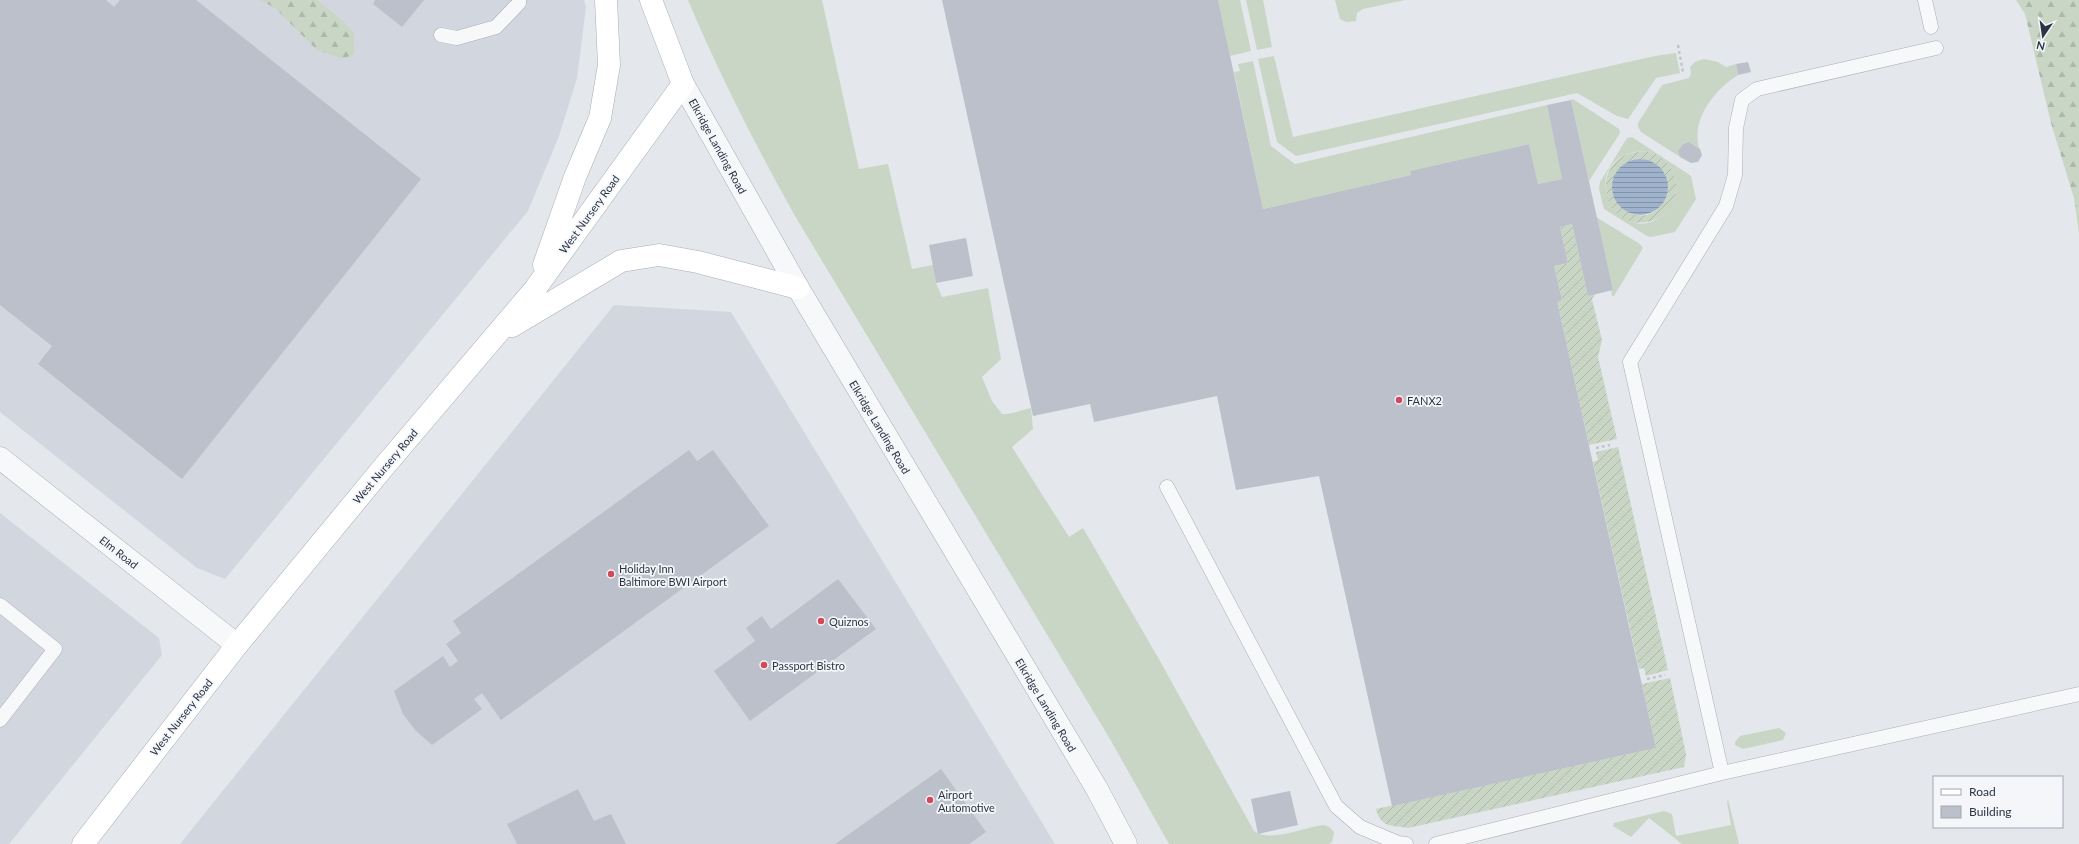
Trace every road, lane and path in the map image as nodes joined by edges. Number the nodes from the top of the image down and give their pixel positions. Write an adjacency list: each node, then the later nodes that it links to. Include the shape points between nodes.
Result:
1 (519, 0): 6 (lane, via 496,27 457,38)
2 (606, 0): 12 (main road, via 609,65 600,118 575,177)
3 (651, 0): 10 (main road, Elkridge Landing Road)
4 (1925, 0): 5 (lane)
5 (1931, 26)
6 (441, 35)
7 (1678, 45): 9 (path)
8 (1936, 48): 24 (lane, via 1757,89 1742,100 1736,128 1735,174 1726,206 1630,362)
9 (1683, 72)
10 (683, 84): 11 (street, Elkridge Landing Road); 12 (main road, West Nursery Road)
11 (798, 288): 13 (main road, via 698,262 659,255 621,261); 26 (street, Elkridge Landing Road, via 1092,782)
12 (535, 289): 13 (main road, West Nursery Road)
13 (498, 335): 19 (main road, West Nursery Road)
14 (1610, 445): 15 (path)
15 (1596, 448)
16 (0, 458): 19 (street, Elm Road)
17 (1167, 487): 27 (lane, via 1336,806 1360,827)
18 (0, 605): 23 (lane, via 55,649)
19 (237, 645): 25 (main road, West Nursery Road)
20 (1665, 675): 21 (path)
21 (1647, 679)
22 (2079, 694): 24 (lane)
23 (0, 720)
24 (1722, 773): 28 (lane)
25 (83, 844)
26 (1126, 844)
27 (1406, 844)
28 (1436, 844)

